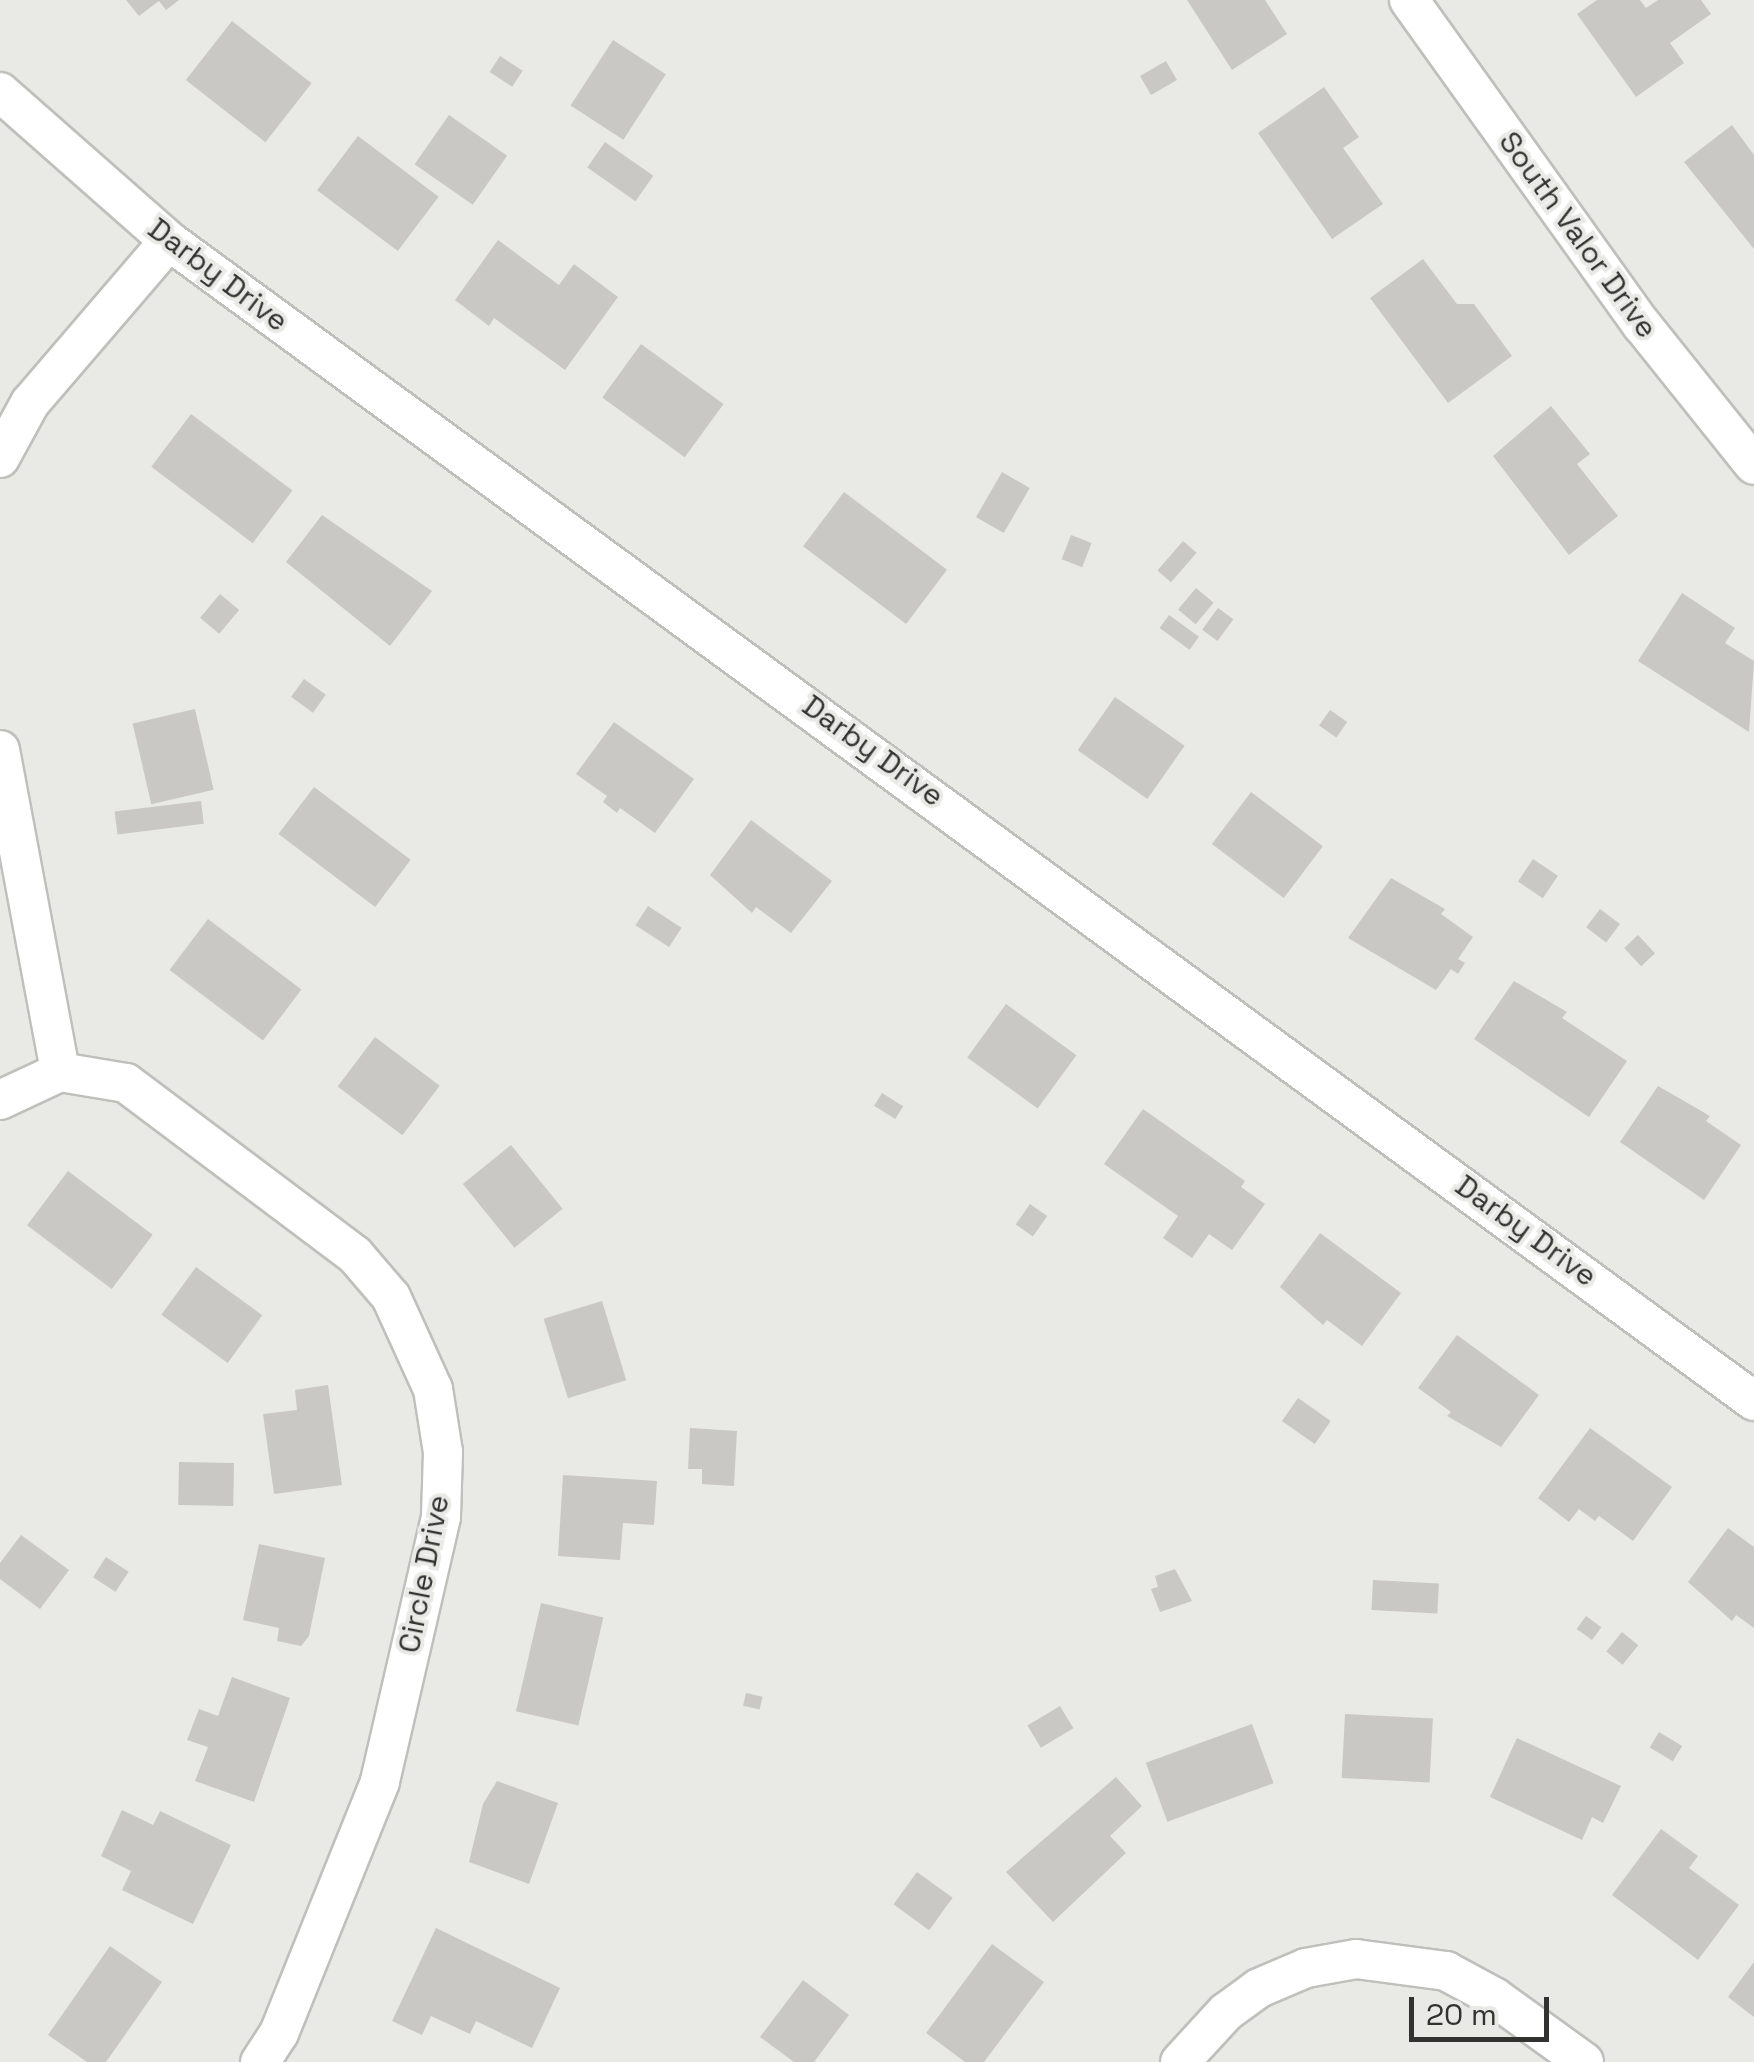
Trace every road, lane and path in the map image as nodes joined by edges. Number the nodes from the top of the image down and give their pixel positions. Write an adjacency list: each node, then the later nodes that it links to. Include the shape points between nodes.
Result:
1 (1409, 0): 5 (street, South Valor Drive, via 1642,325)
2 (0, 92): 3 (street, Darby Drive)
3 (169, 242): 4 (street, via 30,403); 9 (street, Darby Drive)
4 (0, 458)
5 (1754, 466)
6 (0, 750): 7 (street)
7 (60, 1072): 8 (street); 10 (street, Circle Drive, via 126,1083 355,1255 391,1296 432,1389 443,1452 441,1517 380,1782)
8 (0, 1100)
9 (1754, 1400)
10 (275, 2057)
11 (1180, 2062): 12 (street, via 1226,2012 1259,1988 1306,1968 1356,1959 1446,1972 1494,1996)
12 (1584, 2062)

